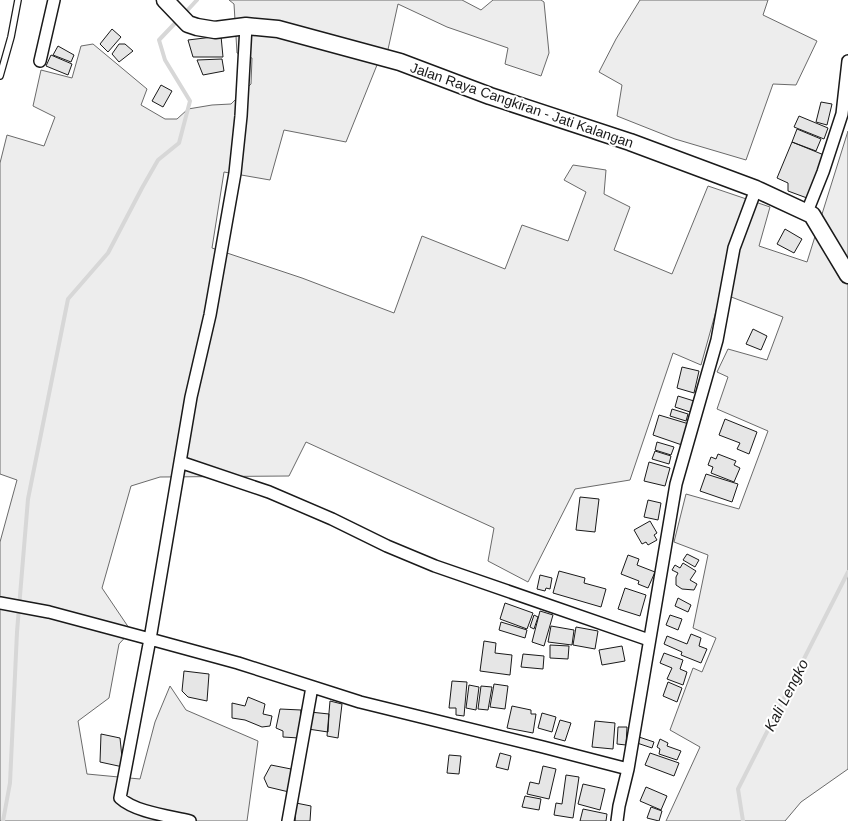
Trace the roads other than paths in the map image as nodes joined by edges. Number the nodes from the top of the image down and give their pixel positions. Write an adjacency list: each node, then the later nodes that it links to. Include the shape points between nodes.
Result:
1 (18, 0): 7 (lane)
2 (54, 0): 5 (street)
3 (169, 5): 4 (street, Jalan Raya Cangkiran - Jati Kalangan, via 188,24 215,30)
4 (246, 26): 8 (street, Jalan Raya Cangkiran - Jati Kalangan, via 278,29 400,62); 11 (street, via 235,173)
5 (40, 61)
6 (848, 61): 9 (street, via 842,114)
7 (0, 76)
8 (756, 189): 9 (street, Jalan Raya Cangkiran - Jati Kalangan); 14 (street, via 734,248 718,340 676,484)
9 (806, 212): 10 (street, Jalan Raya Cangkiran - Jati Kalangan, via 817,220)
10 (848, 275)
11 (180, 462): 13 (street); 14 (street, via 269,492 435,566)
12 (0, 603): 13 (street, via 49,612)
13 (150, 639): 15 (street, via 230,660); 17 (street, via 120,798 145,810)
14 (649, 640): 16 (street)
15 (312, 687): 16 (street); 18 (street)
16 (628, 770): 19 (street)
17 (190, 821)
18 (288, 821)
19 (617, 821)

